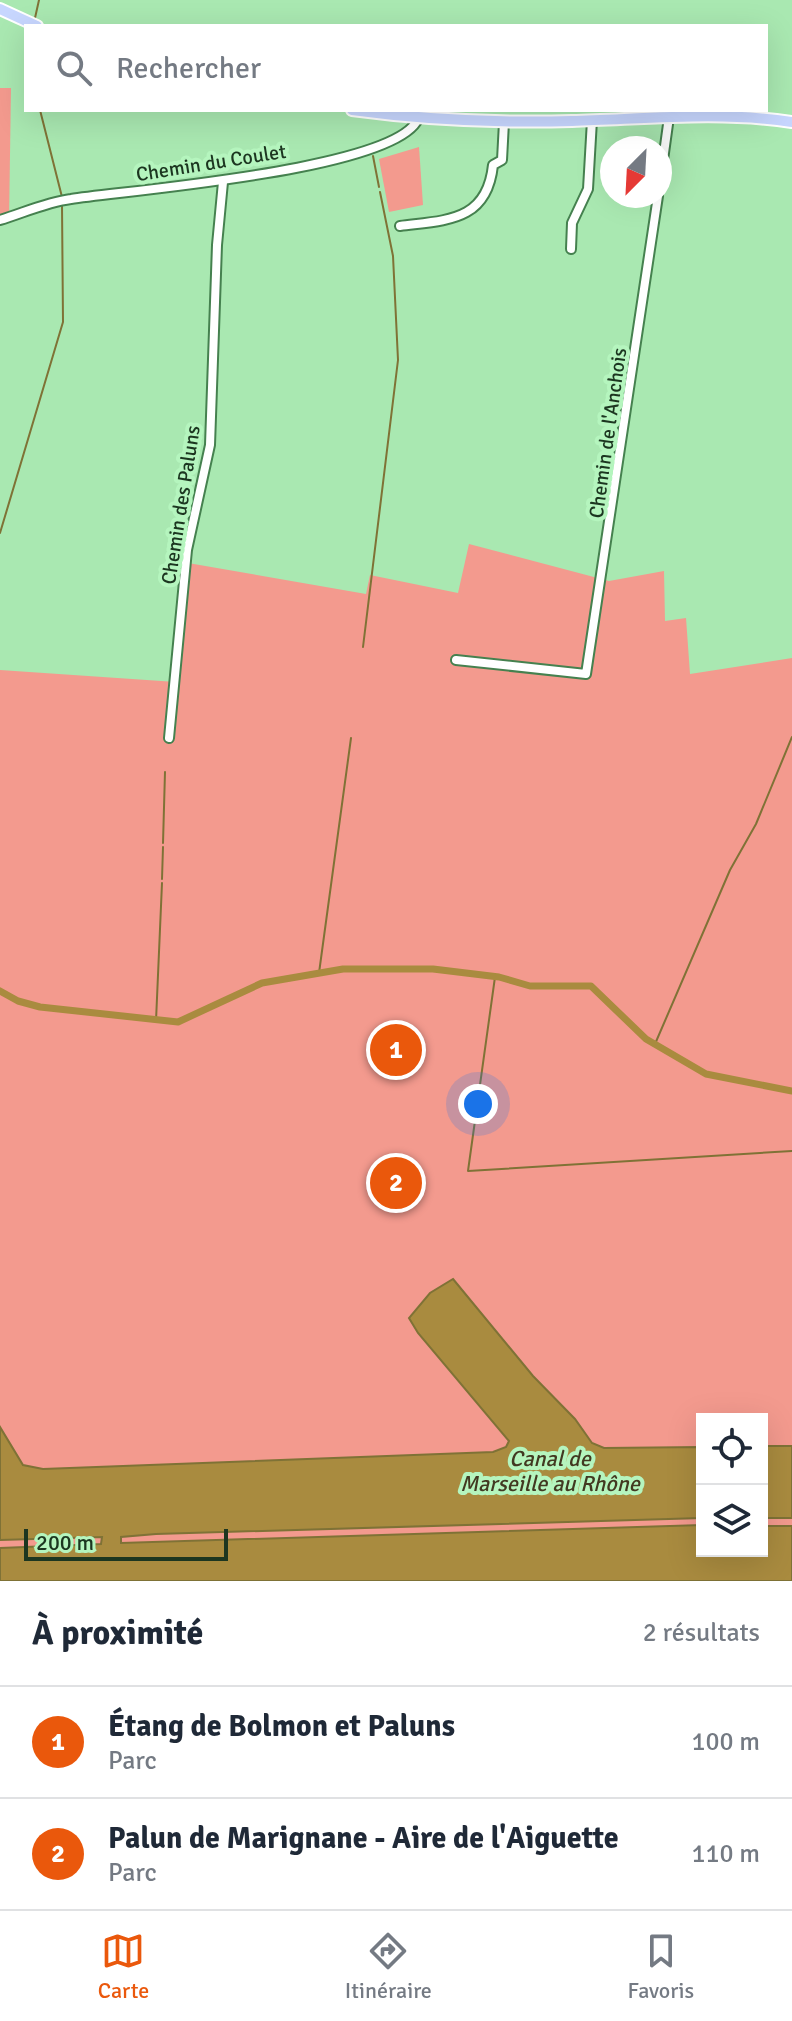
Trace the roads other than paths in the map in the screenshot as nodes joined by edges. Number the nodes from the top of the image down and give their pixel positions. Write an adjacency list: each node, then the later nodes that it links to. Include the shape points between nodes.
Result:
1 (0, 9): 2 (main road)
2 (33, 24)
3 (367, 112): 5 (main road)
4 (669, 117): 6 (main road); 8 (main road); 9 (street)
5 (418, 119): 7 (main road); 10 (street, Chemin du Coulet, via 408,133 375,147)
6 (592, 120): 7 (main road); 14 (street, via 588,189 572,223)
7 (504, 122): 13 (street, via 502,160 493,165 489,186 475,206 454,219)
8 (792, 122)
9 (666, 136)
10 (223, 182): 12 (street, Chemin du Coulet, via 67,199); 16 (street, Chemin des Paluns, via 210,445 187,550)
11 (656, 208): 15 (street, Chemin de l'Anchois, via 586,674)
12 (0, 220)
13 (400, 226)
14 (571, 249)
15 (456, 660)
16 (169, 738)

